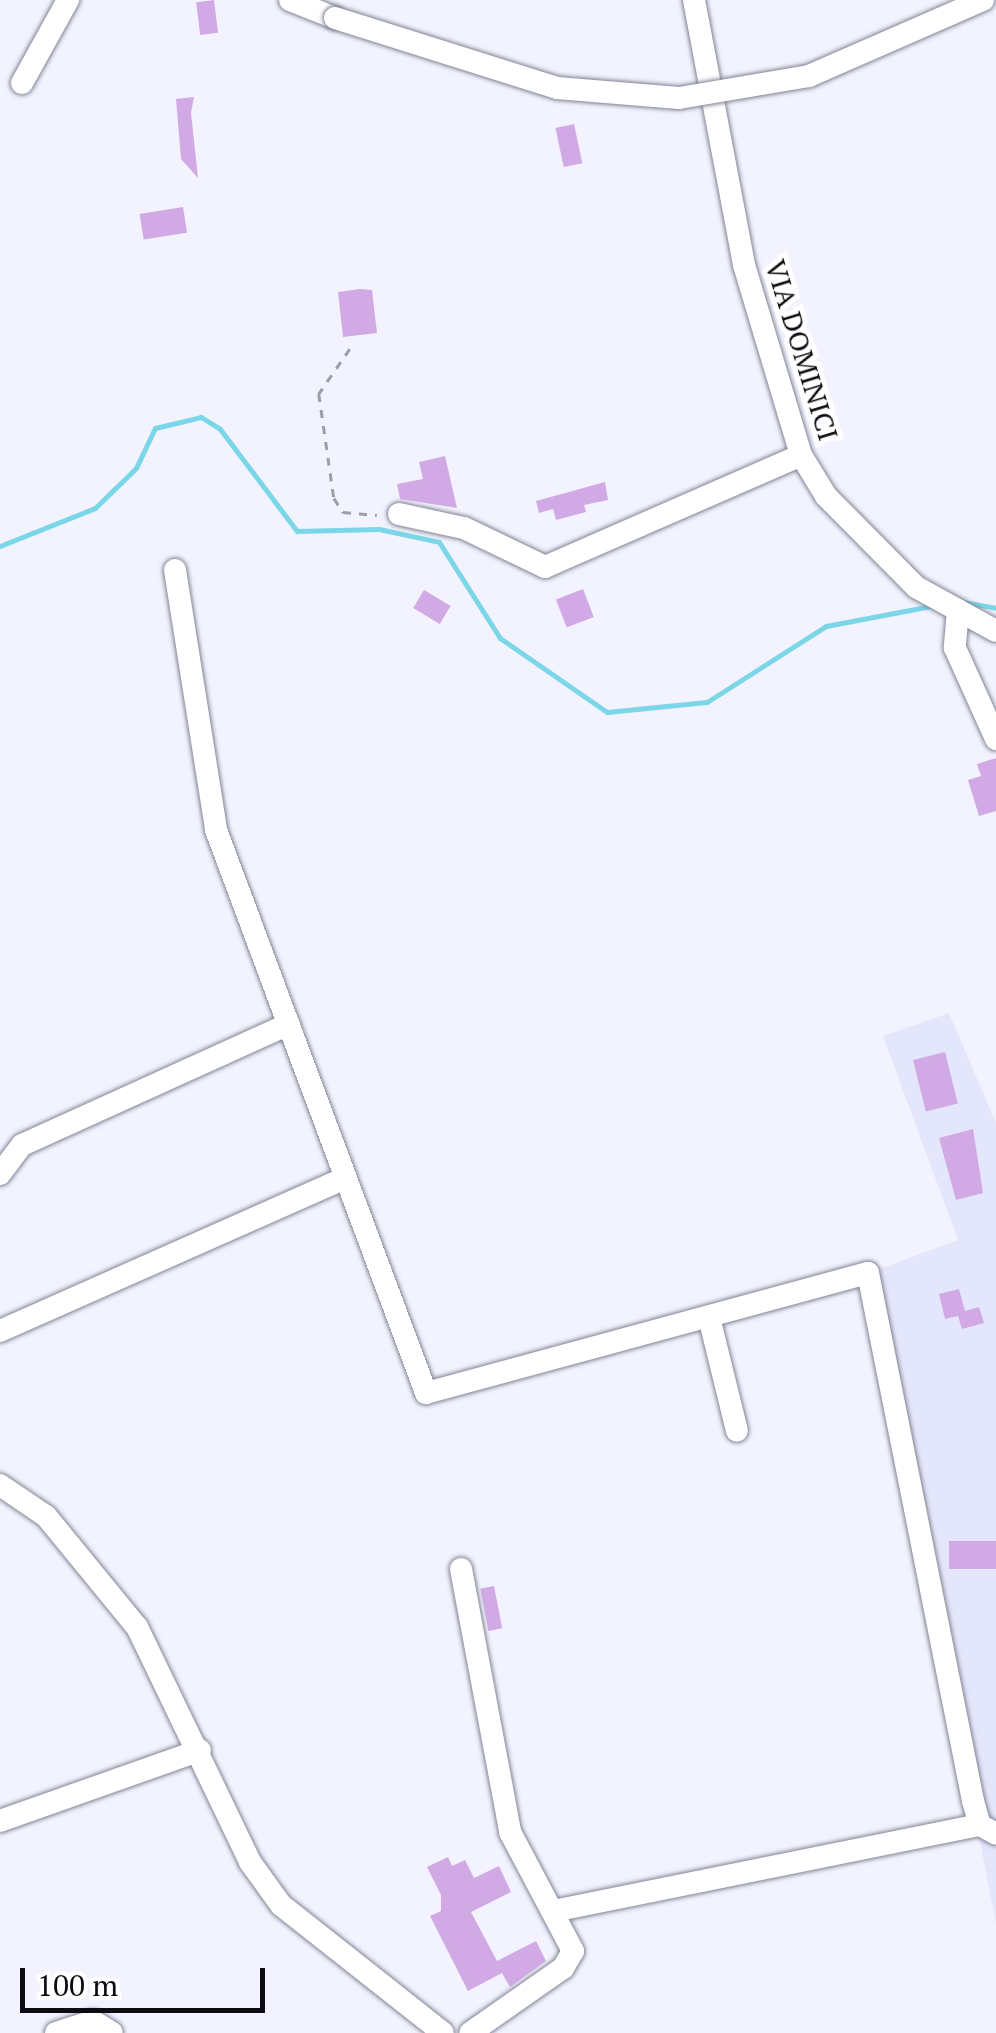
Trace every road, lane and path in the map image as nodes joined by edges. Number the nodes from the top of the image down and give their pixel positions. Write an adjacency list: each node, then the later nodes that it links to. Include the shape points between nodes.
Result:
1 (68, 0): 5 (street)
2 (290, 0): 4 (street, bridge, via 534,82 648,99 809,76)
3 (694, 0): 7 (street, VIA DOMINICI, via 744,265)
4 (983, 0)
5 (22, 83)
6 (350, 348): 8 (path, via 319,394 334,498 350,515)
7 (800, 455): 8 (street, via 545,567 464,528); 10 (street, VIA DOMINICI, via 873,548)
8 (399, 514)
9 (174, 570): 13 (street, via 216,830)
10 (949, 605): 11 (street, VIA DOMINICI); 12 (street, via 955,648)
11 (996, 631)
12 (996, 739)
13 (289, 1024): 14 (street, via 22,1145); 15 (street)
14 (0, 1174)
15 (346, 1178): 16 (street, via 426,1393); 17 (street)
16 (708, 1317): 18 (street); 23 (street, via 868,1272)
17 (0, 1331)
18 (736, 1430)
19 (0, 1485): 21 (street, via 46,1516 138,1627)
20 (461, 1569): 24 (street, via 510,1832)
21 (200, 1750): 22 (street); 27 (street, via 250,1862 281,1905)
22 (0, 1821)
23 (988, 1829): 24 (street)
24 (558, 1910): 28 (street, via 571,1961)
25 (56, 2033): 26 (street, via 93,2021)
26 (112, 2033)
27 (444, 2033)
28 (470, 2033)

